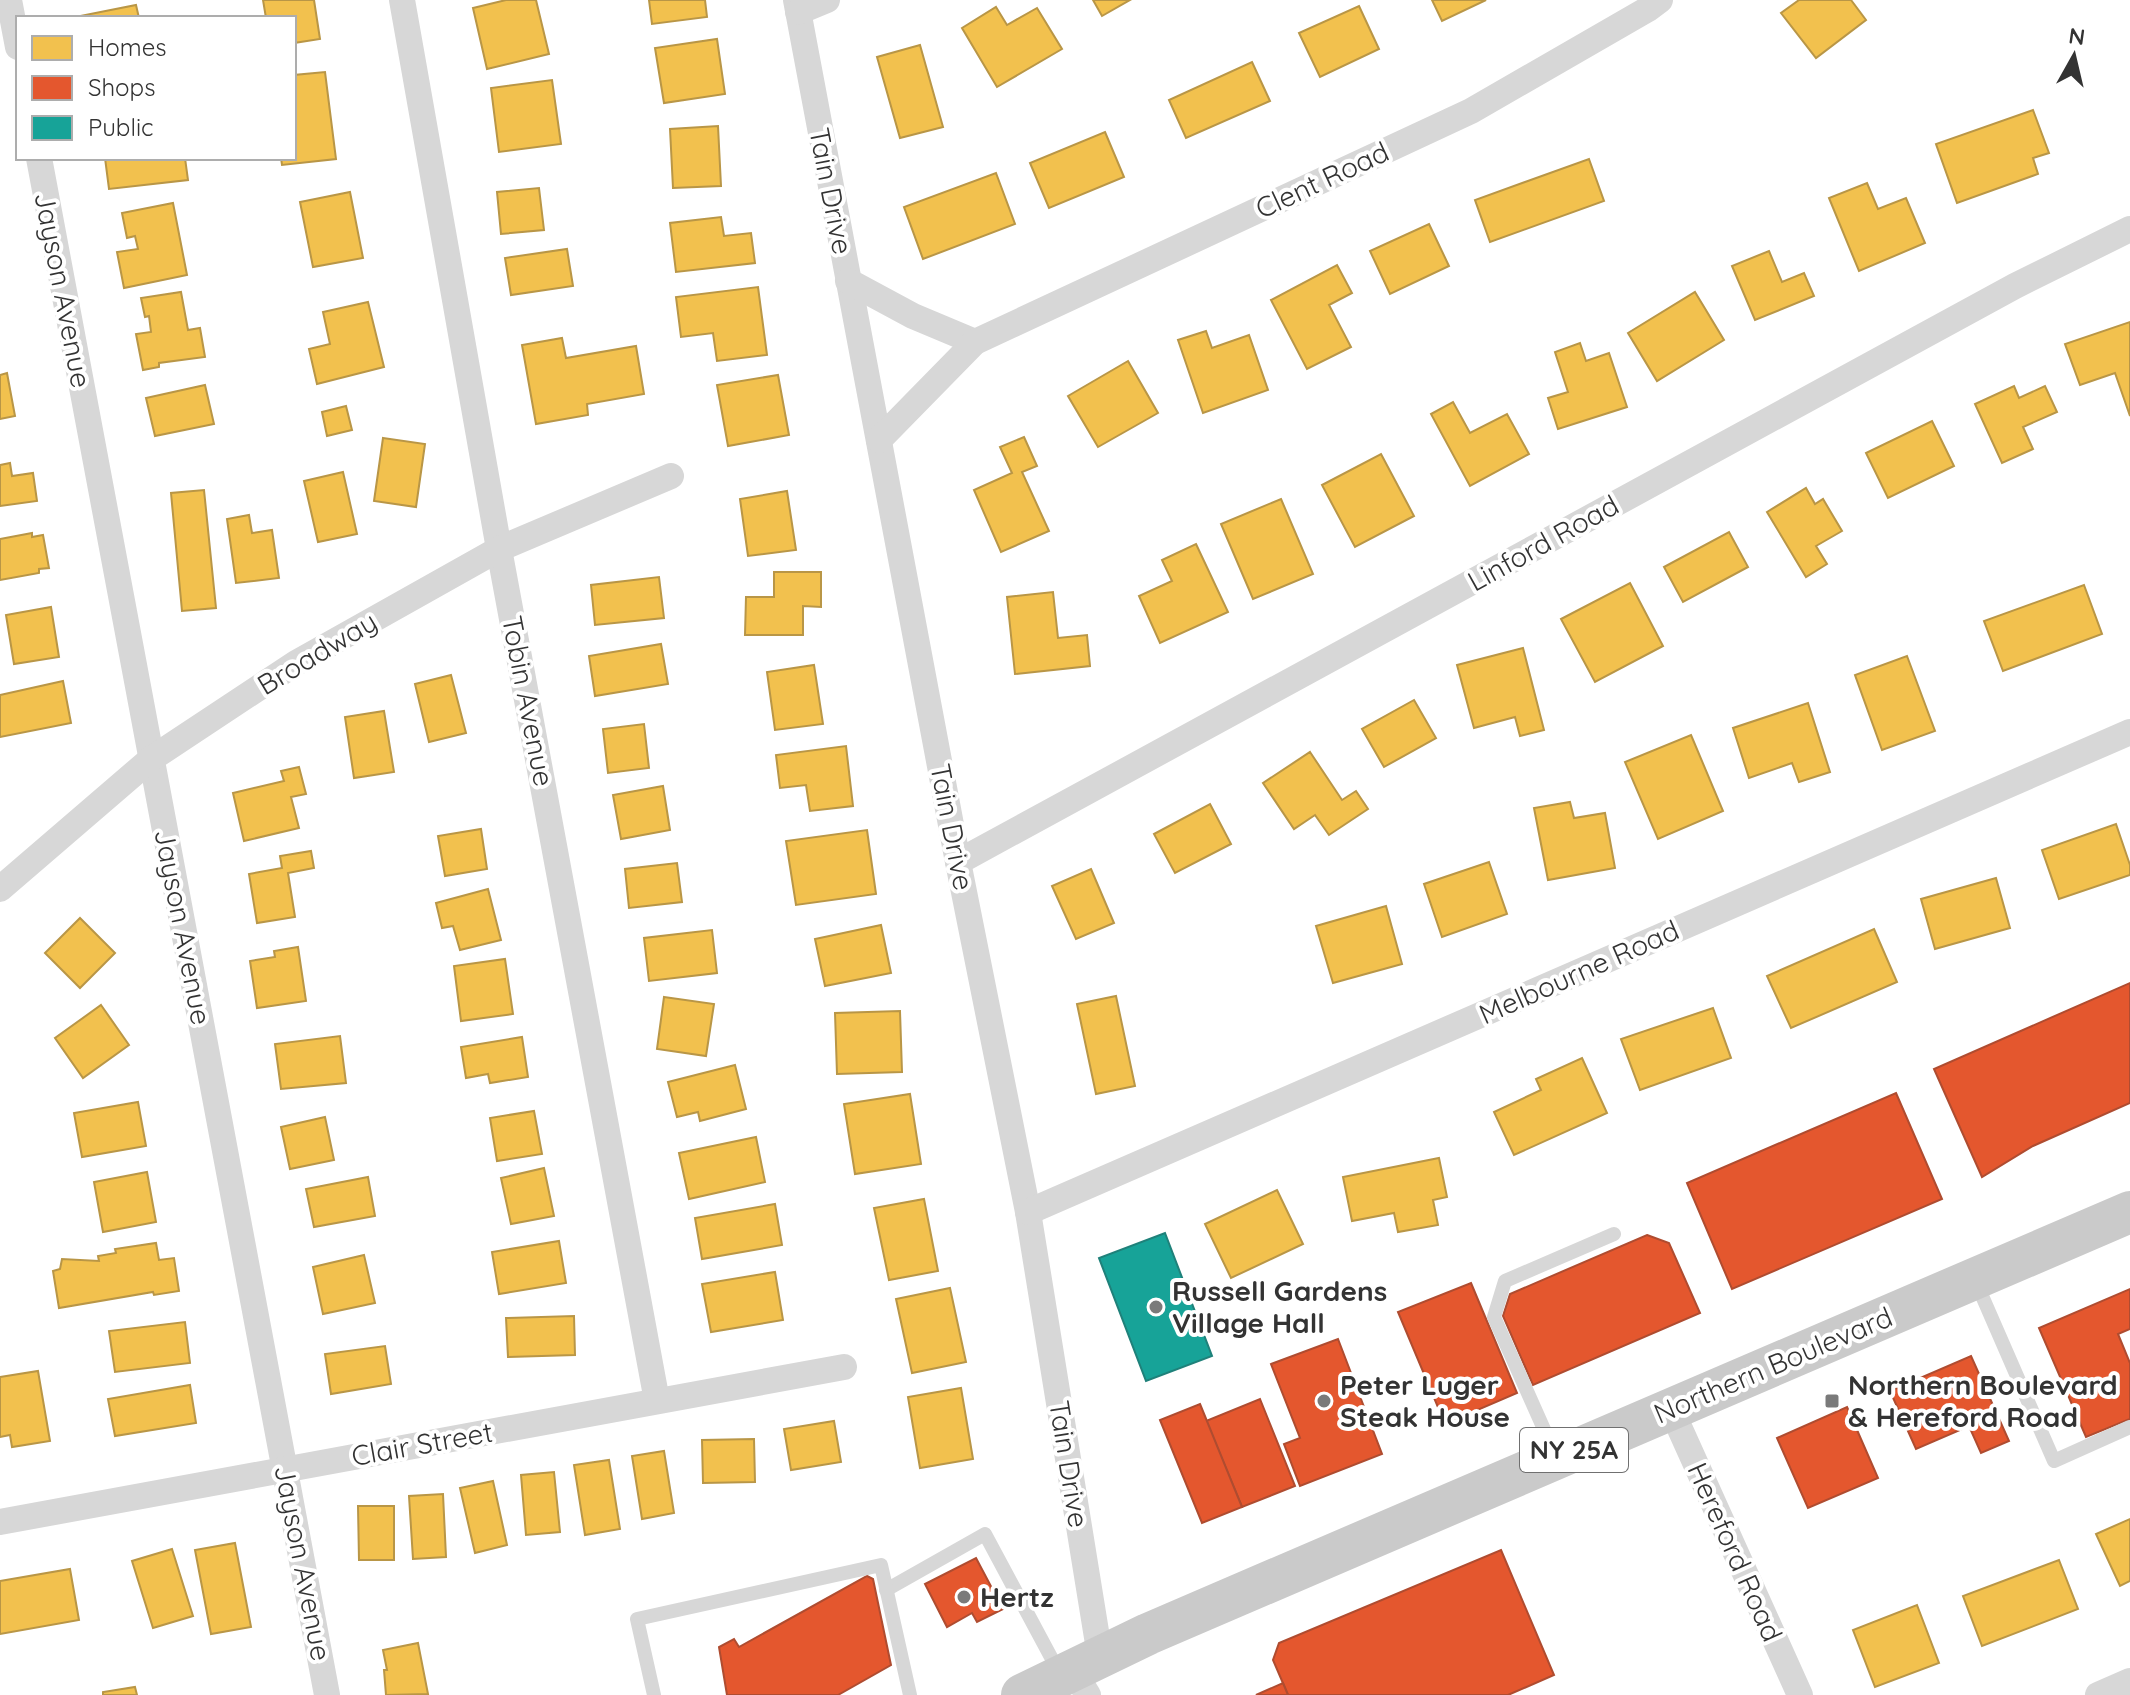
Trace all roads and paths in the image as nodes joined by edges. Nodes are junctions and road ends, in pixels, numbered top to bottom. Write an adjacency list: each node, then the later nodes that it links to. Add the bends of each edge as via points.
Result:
1 (9, 0): 6 (street)
2 (402, 0): 13 (street, Tobin Avenue)
3 (827, 0): 5 (street)
4 (1660, 0): 10 (street, Clent Road, via 1471,111)
5 (797, 6): 9 (street, Tain Drive)
6 (16, 37)
7 (39, 160): 15 (street, Jayson Avenue)
8 (2130, 229): 16 (street, Linford Road, via 2015,286)
9 (848, 281): 10 (street); 11 (street, Tain Drive)
10 (975, 342): 11 (street, Clent Road)
11 (879, 440): 16 (street, Tain Drive)
12 (671, 476): 13 (street, Broadway)
13 (499, 549): 15 (street, Broadway, via 296,663); 23 (street, Tobin Avenue)
14 (2130, 732): 18 (street, Melbourne Road)
15 (151, 759): 17 (street, Broadway); 27 (street, Jayson Avenue)
16 (958, 862): 18 (street, Tain Drive)
17 (0, 889)
18 (1028, 1212): 30 (street, Tain Drive)
19 (2129, 1216): 21 (main road, Northern Boulevard / NY 25A)
20 (1614, 1234): 26 (lane, via 1505,1281 1494,1317)
21 (1975, 1278): 24 (main road, Northern Boulevard / NY 25A); 25 (lane, via 2054,1461)
22 (844, 1367): 23 (street, Clair Street)
23 (657, 1401): 27 (street, Clair Street)
24 (1671, 1409): 26 (main road, Northern Boulevard / NY 25A); 36 (street, Hereford Road)
25 (2130, 1427)
26 (1557, 1458): 30 (main road, Northern Boulevard / NY 25A)
27 (285, 1470): 28 (street, Clair Street); 32 (street, Jayson Avenue)
28 (0, 1522)
29 (886, 1590): 30 (lane, via 985,1534); 33 (lane, via 881,1565 637,1619); 34 (lane)
30 (1080, 1674): 35 (main road, Northern Boulevard / NY 25A)
31 (2130, 1681): 37 (street)
32 (327, 1695)
33 (654, 1695)
34 (910, 1695)
35 (1022, 1695)
36 (1800, 1695)
37 (2098, 1695)

